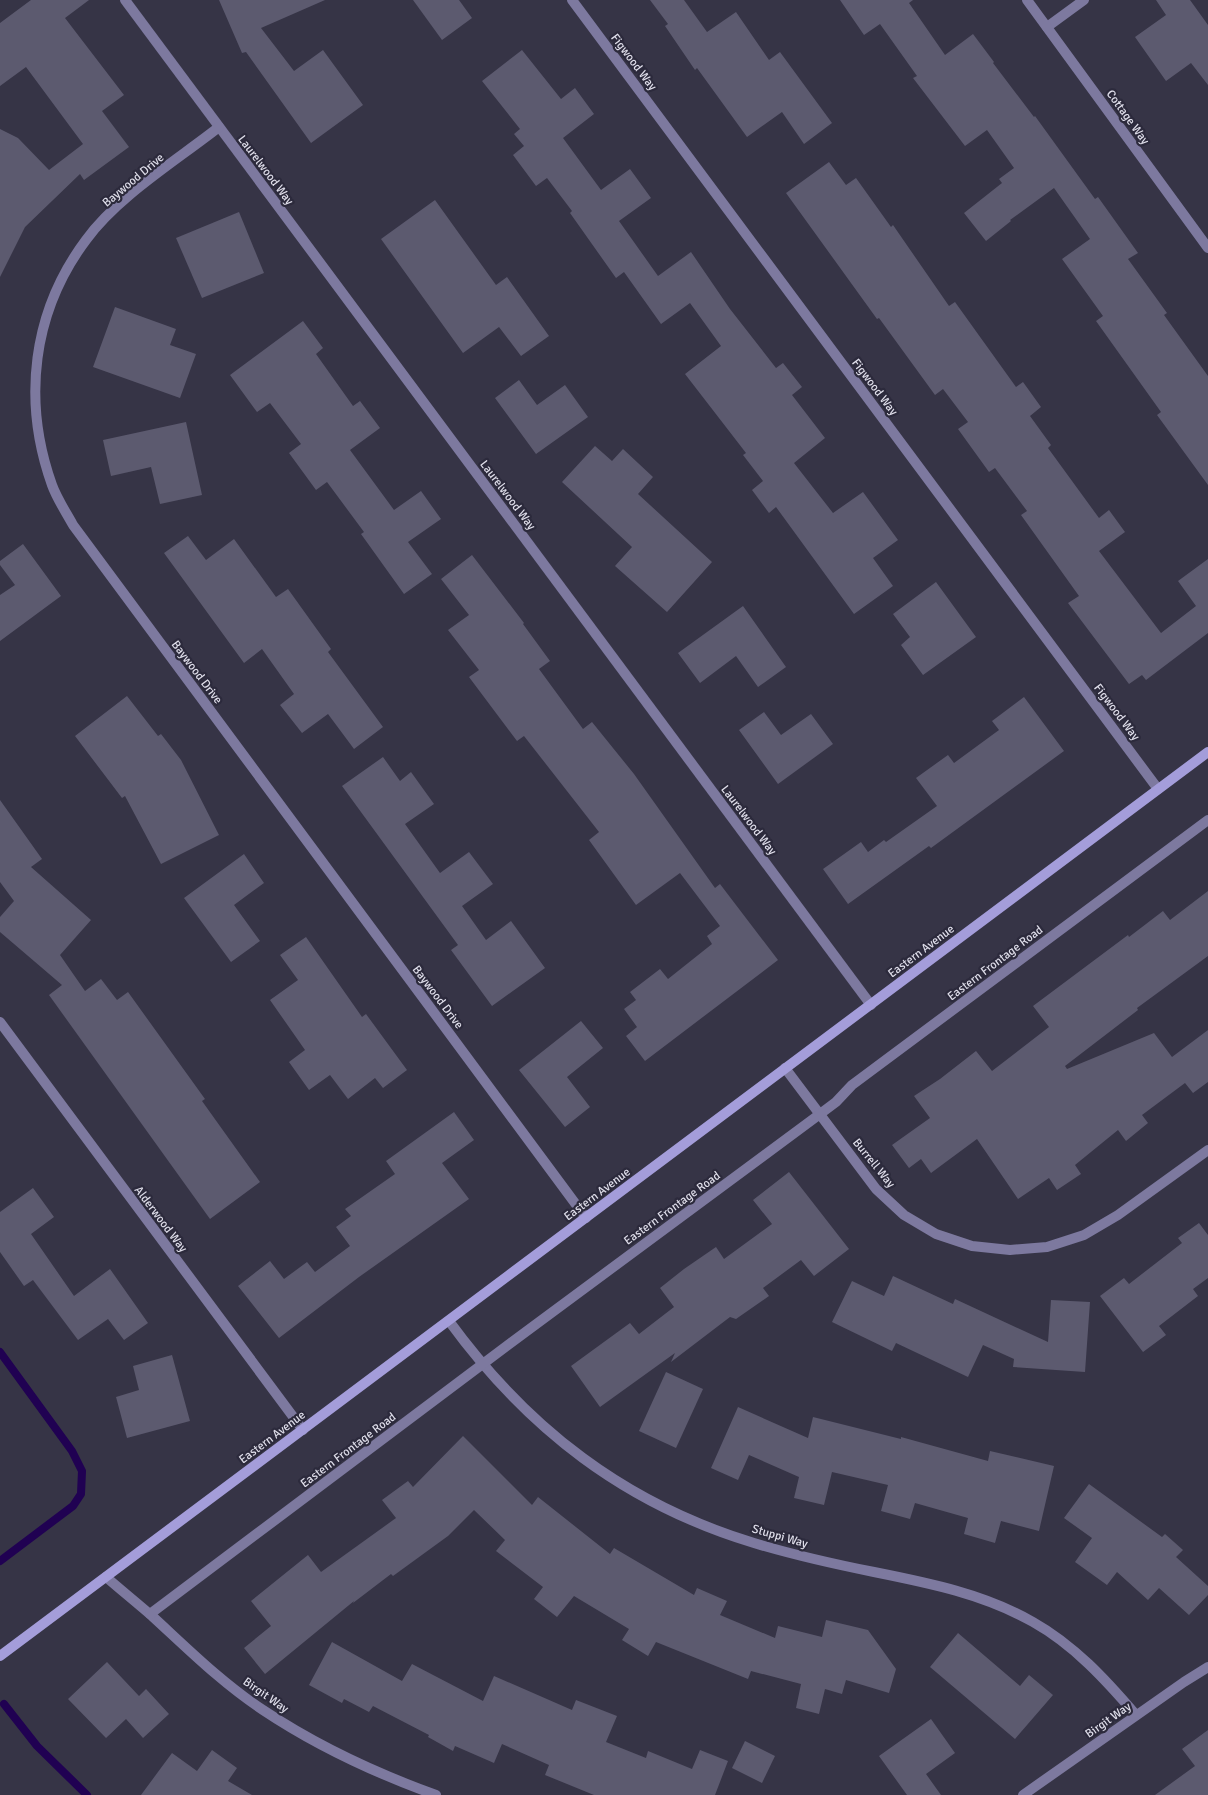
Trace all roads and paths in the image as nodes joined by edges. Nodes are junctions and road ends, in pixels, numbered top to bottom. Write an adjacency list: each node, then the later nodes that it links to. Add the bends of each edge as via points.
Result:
1 (125, 0): 6 (street, Laurelwood Way)
2 (572, 0): 9 (street, Figwood Way)
3 (1027, 0): 5 (street, Cottage Way)
4 (1084, 0): 5 (street)
5 (1047, 27): 7 (street, Cottage Way)
6 (219, 128): 11 (street, Laurelwood Way); 16 (street, Baywood Drive, via 117,207 86,239 63,275 46,316 36,358 34,402 40,445 52,486 73,525)
7 (1208, 248)
8 (1208, 752): 9 (main road, Eastern Avenue)
9 (1158, 789): 11 (main road, Eastern Avenue)
10 (1208, 820): 14 (street, Eastern Frontage Road, via 860,1080)
11 (871, 1004): 13 (main road, Eastern Avenue)
12 (0, 1022): 19 (street, Alderwood Way)
13 (785, 1068): 14 (street, Burrell Way); 16 (main road, Eastern Avenue)
14 (820, 1114): 15 (street, Burrell Way, via 876,1189 904,1214 936,1234 972,1246 1010,1250 1048,1246 1084,1235 1118,1215); 18 (street, Eastern Frontage Road)
15 (1208, 1150)
16 (586, 1218): 17 (main road, Eastern Avenue)
17 (448, 1320): 18 (street, Stuppi Way); 19 (main road, Eastern Avenue)
18 (484, 1365): 21 (street, Eastern Frontage Road); 24 (street, Stuppi Way, via 520,1406 564,1444 612,1478 662,1507 753,1543 825,1562 947,1587 992,1602 1033,1622 1090,1663)
19 (303, 1430): 20 (main road, Eastern Avenue)
20 (106, 1577): 21 (street, Birgit Way); 22 (main road, Eastern Avenue)
21 (150, 1614): 25 (street, Birgit Way, via 205,1665 262,1709 322,1746 387,1777)
22 (0, 1656)
23 (1208, 1667): 24 (street, Birgit Way)
24 (1136, 1715): 26 (street, Birgit Way)
25 (436, 1795)
26 (1023, 1795)

